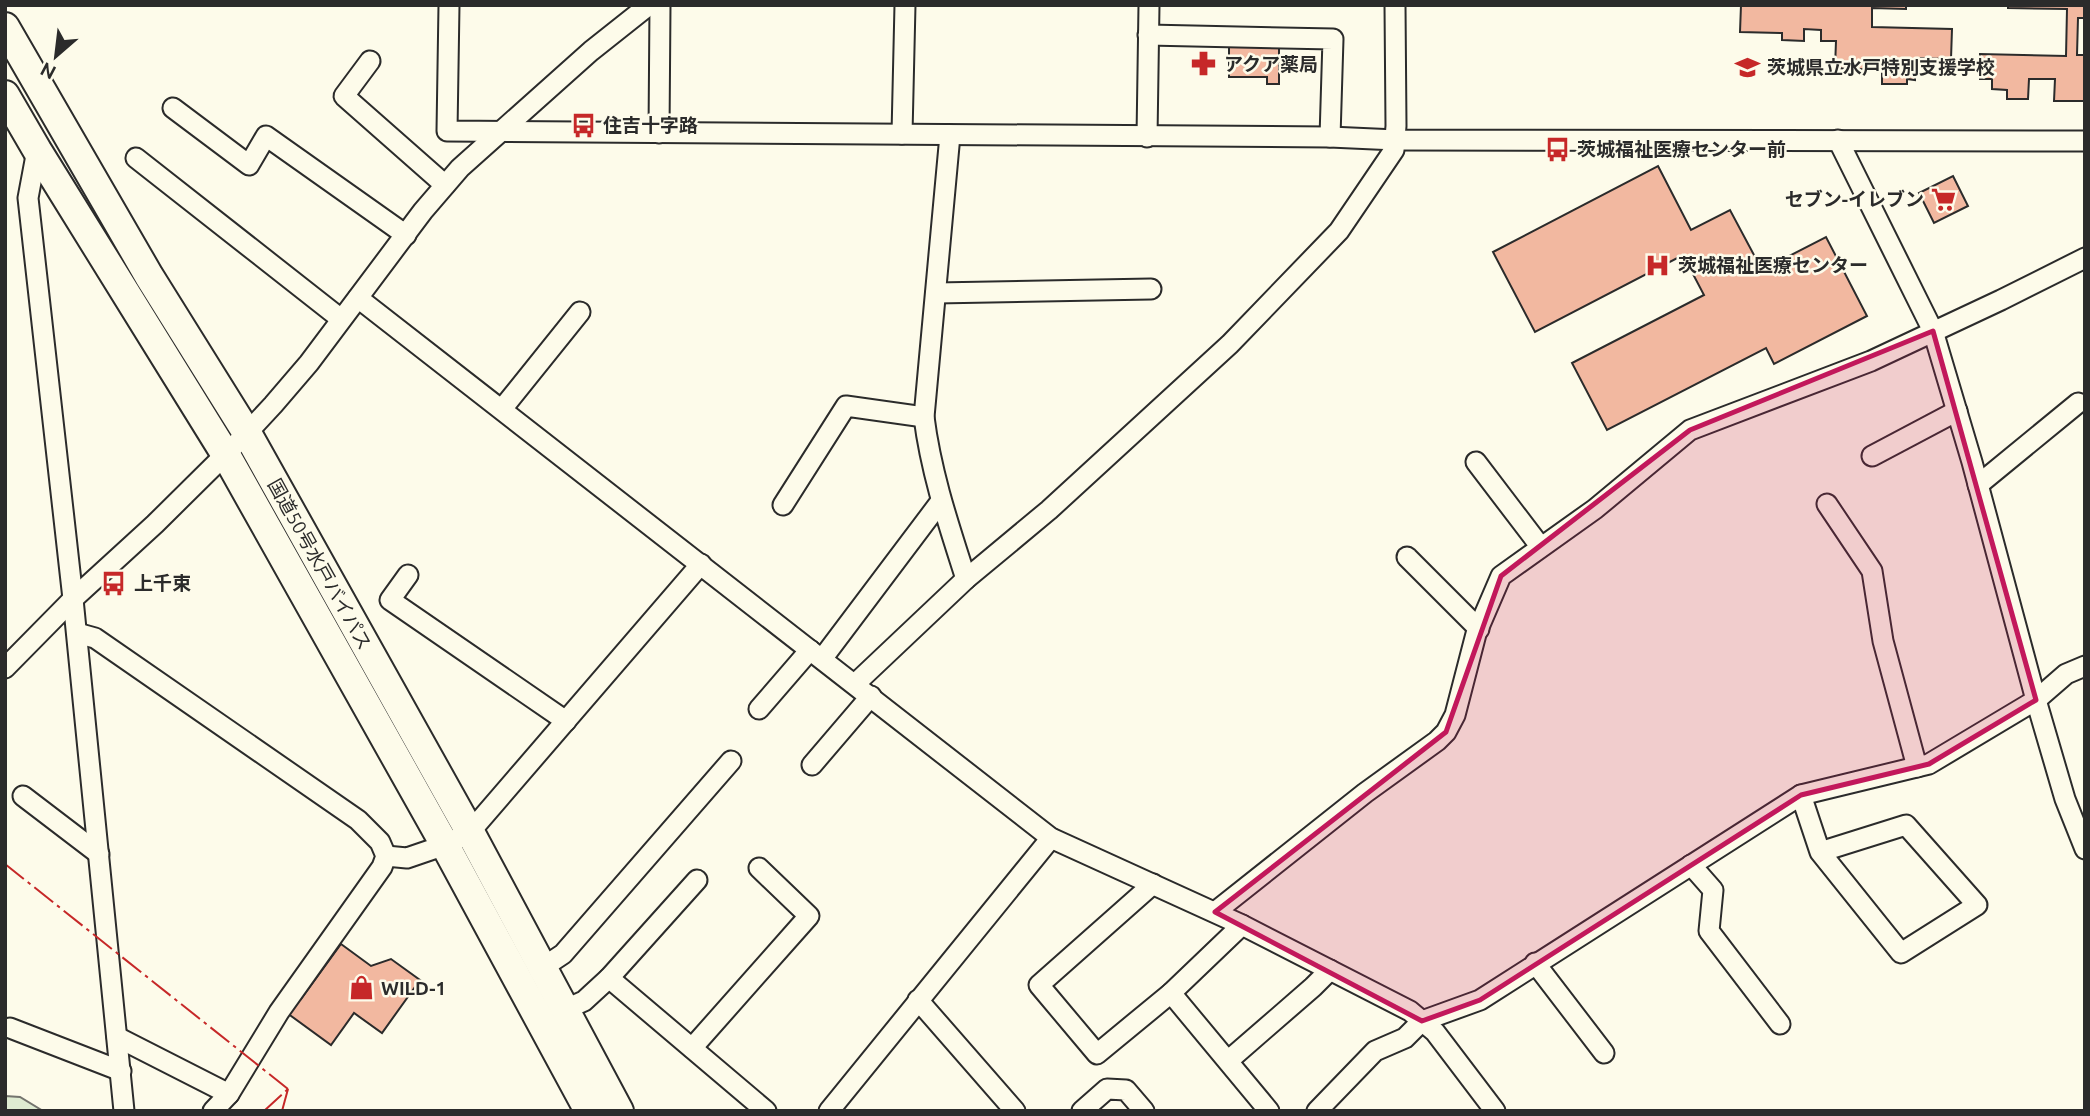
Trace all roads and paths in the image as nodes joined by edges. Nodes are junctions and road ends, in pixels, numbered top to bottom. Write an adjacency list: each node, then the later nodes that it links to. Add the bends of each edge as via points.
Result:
1 (449, 5): 12 (street, via 447,131)
2 (649, 5): 12 (street)
3 (660, 5): 13 (street)
4 (905, 5): 14 (street)
5 (1149, 5): 8 (street)
6 (1395, 5): 18 (street)
7 (5, 27): 36 (highway, 国道50号水戸バイパス, via 149,276)
8 (1148, 35): 16 (street); 17 (street, via 1333,39)
9 (370, 61): 23 (street, via 344,96)
10 (5, 95): 21 (highway, 国道50号水戸バイパス)
11 (173, 108): 24 (street, via 249,164 266,136)
12 (498, 132): 13 (street); 23 (street)
13 (659, 133): 14 (street)
14 (902, 134): 15 (street)
15 (950, 135): 16 (street); 27 (street)
16 (1147, 137): 17 (street)
17 (1330, 138): 18 (street)
18 (1396, 140): 19 (street); 48 (street, via 1394,150 1339,231 1308,265 1150,418)
19 (1838, 140): 20 (street); 31 (street)
20 (2085, 141)
21 (37, 150): 37 (highway, 国道50号水戸バイパス); 49 (street, via 28,198)
22 (136, 158): 30 (street)
23 (445, 185): 24 (street)
24 (406, 235): 28 (street)
25 (2083, 263): 31 (street)
26 (1151, 289): 27 (street)
27 (936, 293): 35 (street)
28 (358, 298): 30 (street); 33 (street)
29 (580, 312): 33 (street)
30 (341, 319): 36 (street)
31 (1933, 331): 34 (street); 44 (street, via 1871,361 1690,430 1595,509)
32 (2078, 403): 40 (street)
33 (502, 409): 46 (street)
34 (1957, 411): 38 (street); 40 (street)
35 (924, 417): 41 (street); 43 (street, via 846,406)
36 (247, 433): 37 (street); 65 (highway, 国道50号水戸バイパス)
37 (226, 454): 49 (street); 67 (highway, 国道50号水戸バイパス)
38 (1872, 456)
39 (1476, 462): 44 (street)
40 (1978, 485): 57 (street)
41 (941, 501): 48 (street); 52 (street)
42 (1827, 504): 62 (street, via 1872,571 1883,641)
43 (783, 505)
44 (1541, 546): 50 (street, via 1501,576)
45 (1407, 557): 50 (street)
46 (701, 564): 52 (street); 59 (street)
47 (408, 575): 59 (street, via 390,600)
48 (966, 579): 55 (street)
49 (73, 599): 51 (street); 54 (street)
50 (1479, 629): 76 (street, via 1446,732)
51 (77, 633): 70 (street); 71 (street, via 95,638 358,820 380,842)
52 (816, 655): 55 (street); 58 (street)
53 (2085, 666): 57 (street, via 2066,674)
54 (5, 668)
55 (855, 684): 56 (street)
56 (871, 696): 61 (street); 66 (street)
57 (2036, 700): 62 (street); 68 (street)
58 (759, 709)
59 (566, 721): 65 (street)
60 (731, 761): 79 (street, via 562,954)
61 (812, 765)
62 (1917, 767): 63 (street)
63 (1801, 795): 69 (street); 72 (street)
64 (23, 796): 70 (street)
65 (470, 832): 67 (street); 79 (highway, 国道50号水戸バイパス)
66 (1051, 838): 75 (street); 83 (street)
67 (445, 845): 71 (street, via 407,858); 96 (highway, 国道50号水戸バイパス)
68 (2085, 849)
69 (1820, 852): 69 (street, via 1901,953 1977,905 1906,825)
70 (99, 854): 88 (street)
71 (386, 856): 93 (street)
72 (1690, 865): 78 (street); 86 (street, via 1713,890 1709,931)
73 (759, 868): 89 (street, via 809,916)
74 (697, 880): 81 (street)
75 (1153, 884): 76 (street); 82 (street, via 1039,985 1097,1054)
76 (1215, 912): 77 (street)
77 (1242, 925): 80 (street); 82 (street)
78 (1535, 963): 85 (street, via 1480,1000); 90 (street)
79 (542, 968): 84 (highway, 国道50号水戸バイパス)
80 (1330, 970): 85 (street); 91 (street)
81 (609, 978): 84 (street, via 584,1001); 89 (street)
82 (1171, 993): 91 (street)
83 (918, 1000): 99 (street); 100 (street)
84 (564, 1010): 97 (highway, 国道50号水戸バイパス)
85 (1422, 1021): 104 (street, via 1405,1038 1375,1051); 105 (street)
86 (1780, 1024)
87 (10, 1028): 92 (street)
88 (117, 1037): 92 (street); 93 (street)
89 (692, 1048): 98 (street)
90 (1604, 1053)
91 (1228, 1060): 103 (street)
92 (121, 1071): 94 (street)
93 (229, 1094): 95 (street)
94 (124, 1111)
95 (213, 1111)
96 (589, 1111)
97 (619, 1111)
98 (766, 1111)
99 (829, 1111)
100 (1015, 1111)
101 (1082, 1111): 102 (street, via 1107,1089 1126,1090)
102 (1144, 1111)
103 (1269, 1111)
104 (1317, 1111)
105 (1495, 1111)

